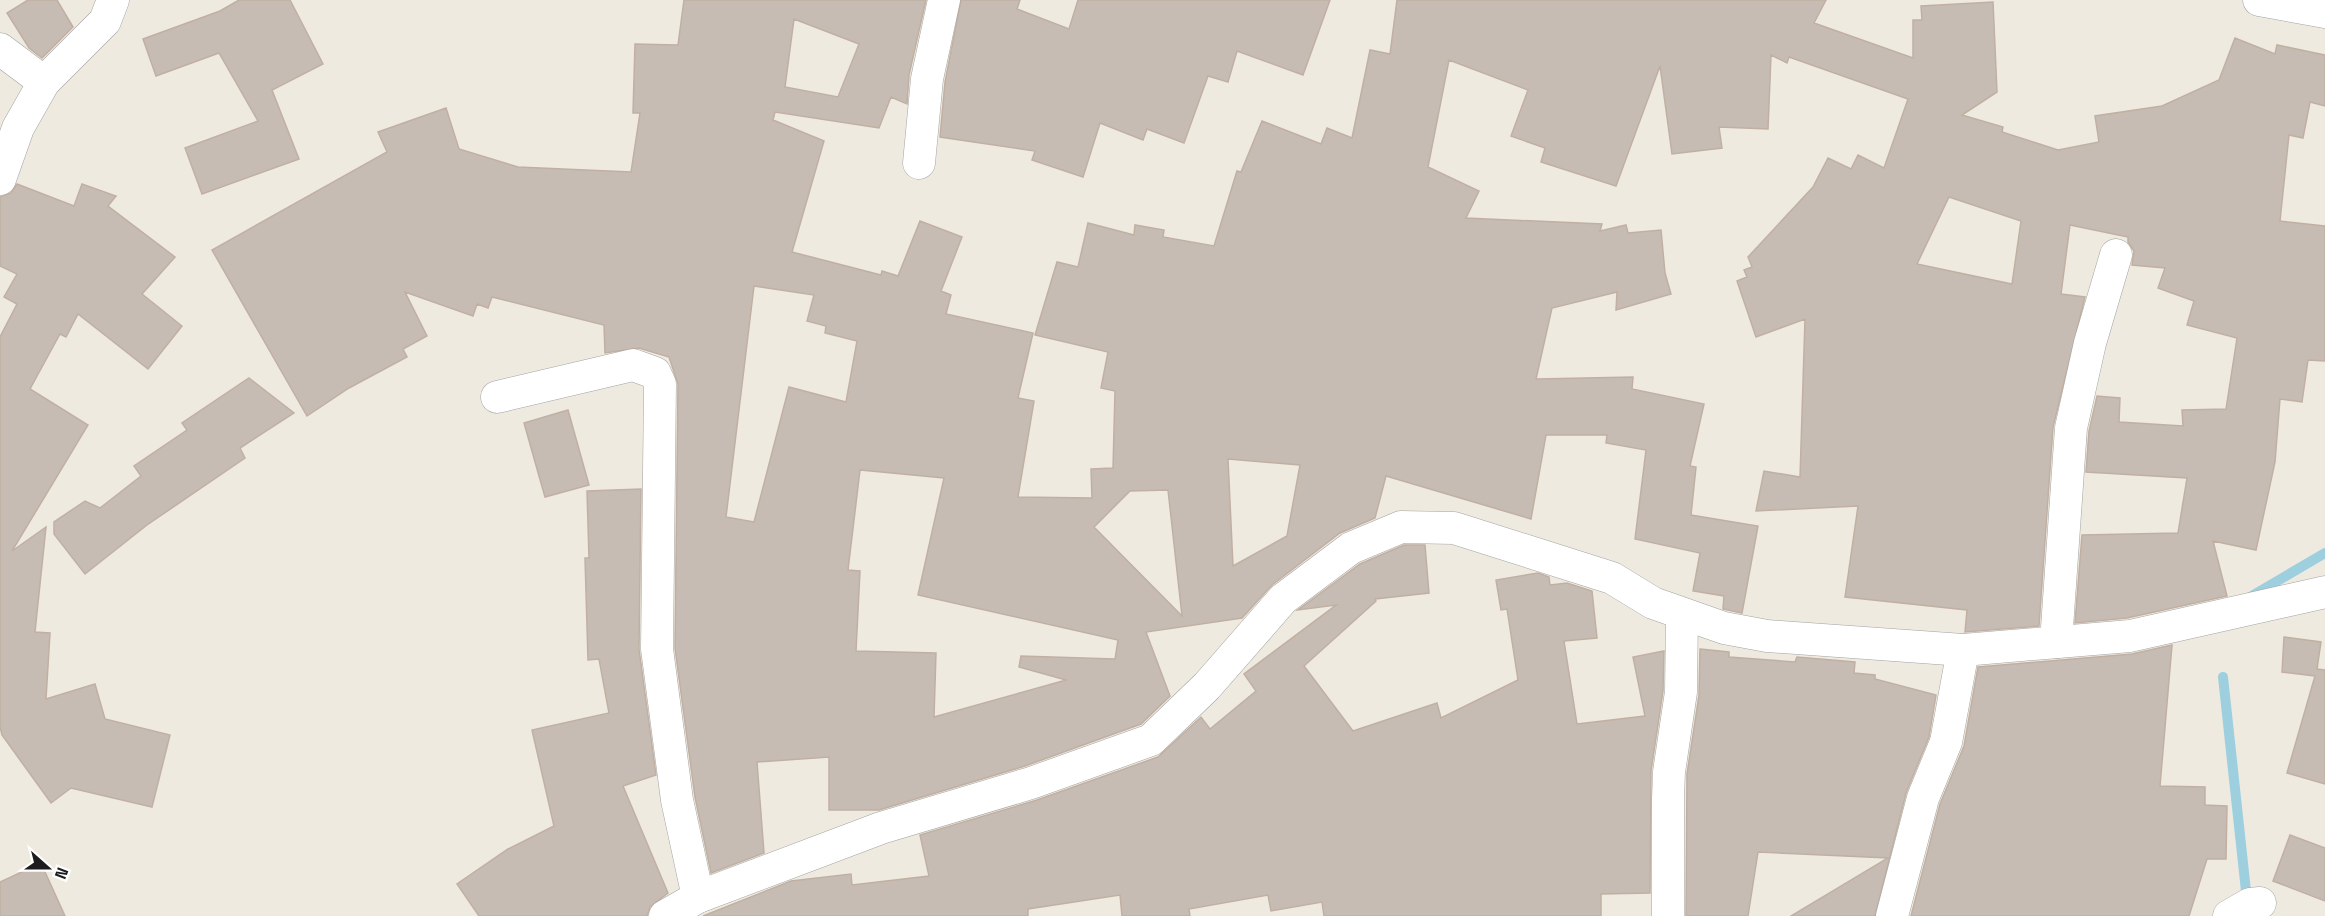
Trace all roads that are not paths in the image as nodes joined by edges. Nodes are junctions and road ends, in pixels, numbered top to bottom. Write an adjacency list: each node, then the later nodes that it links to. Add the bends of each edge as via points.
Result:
1 (113, 0): 6 (street, via 105,21)
2 (944, 0): 7 (street, via 927,79)
3 (2259, 0): 4 (street)
4 (2325, 12)
5 (0, 49): 6 (street)
6 (44, 81): 8 (street, via 18,128)
7 (919, 163)
8 (0, 179)
9 (2116, 255): 13 (street, via 2090,343 2071,428)
10 (497, 397): 15 (street, via 633,365 655,373 660,384 657,649 677,800)
11 (2325, 592): 13 (street, via 2130,636)
12 (1682, 615): 14 (street, via 1767,636); 15 (street, via 1612,578 1454,528 1401,527 1351,548 1283,599 1207,686 1152,740 1031,783 881,828); 18 (street, via 1681,692 1668,799)
13 (2056, 642): 14 (street)
14 (1963, 650): 19 (street, via 1946,742 1923,798)
15 (698, 897): 17 (street)
16 (2260, 903): 20 (street)
17 (664, 916)
18 (1668, 916)
19 (1892, 916)
20 (2229, 916)

